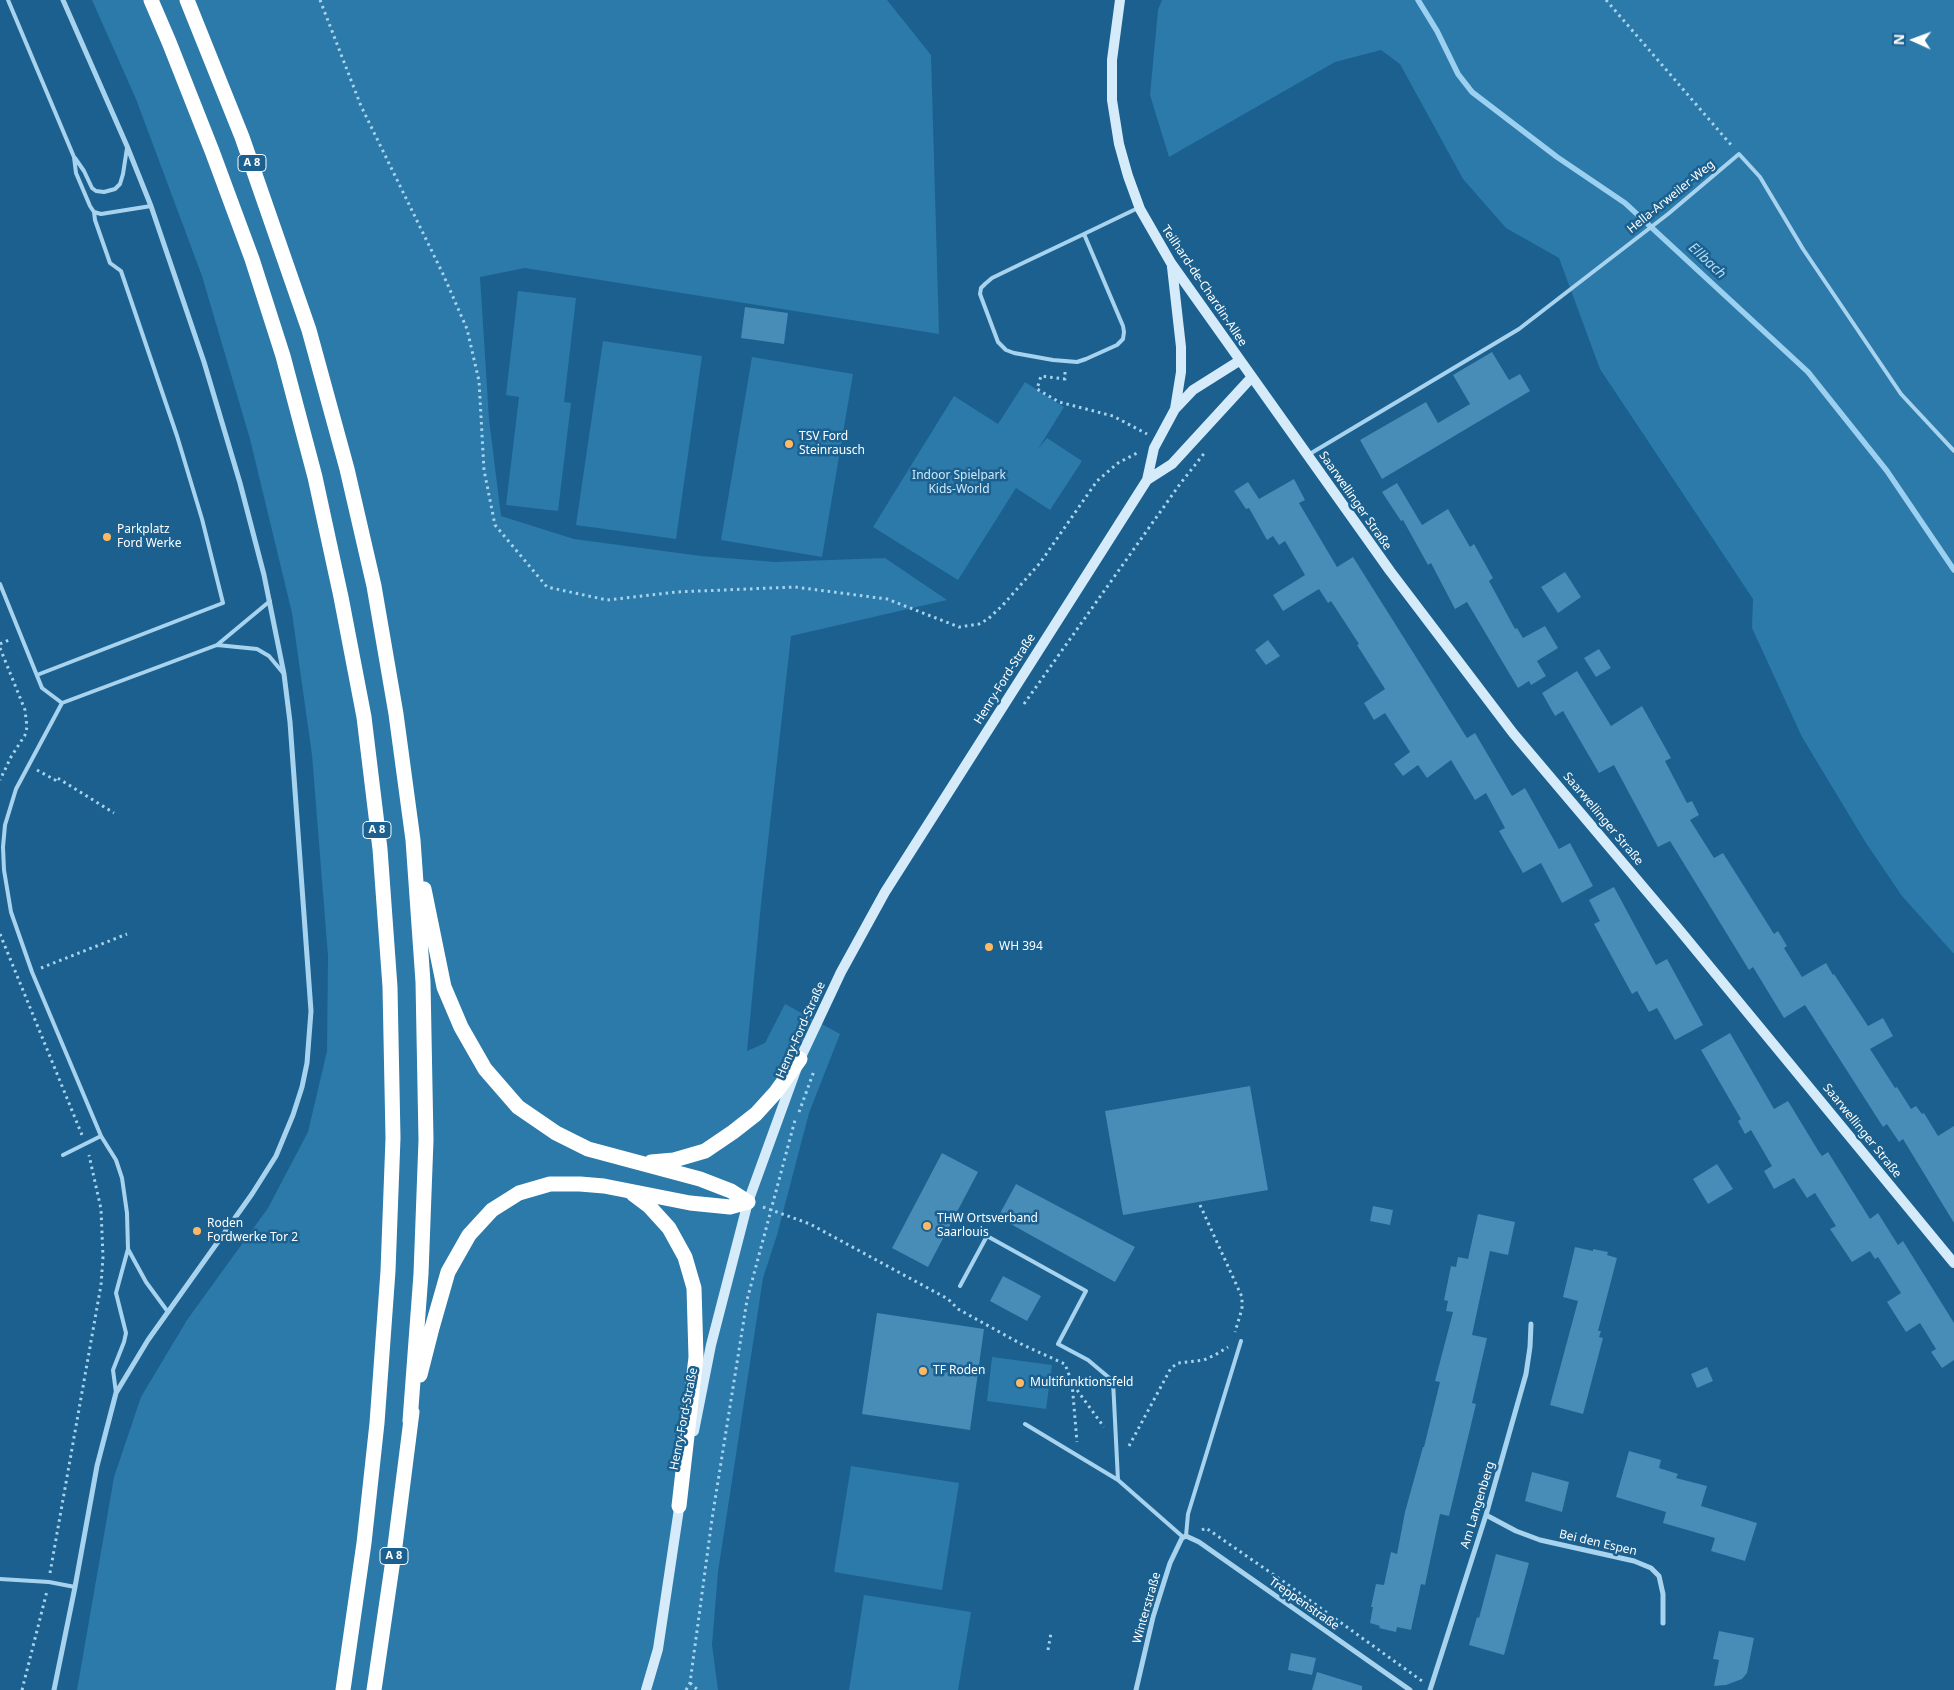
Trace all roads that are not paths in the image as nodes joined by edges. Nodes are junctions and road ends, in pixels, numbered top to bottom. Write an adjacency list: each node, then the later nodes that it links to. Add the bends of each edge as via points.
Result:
1 (8, 0): 7 (lane)
2 (63, 0): 6 (street)
3 (151, 0): 50 (highway, A 8 / A 8, via 252,259 283,356 315,477 341,597 364,717 380,848 390,987 393,1138 388,1271 376,1432)
4 (187, 0): 25 (highway, A 8, via 242,136 309,330 347,469 374,586)
5 (1120, 0): 9 (street, Teilhard-de-Chardin-Allee, via 1112,60 1112,100 1119,144)
6 (127, 146): 7 (lane, via 120,184 104,192 92,188); 8 (street)
7 (74, 157): 10 (lane, via 76,173)
8 (151, 206): 10 (lane, via 112,214); 20 (street, via 212,390)
9 (1140, 208): 11 (lane); 12 (street, Teilhard-de-Chardin-Allee)
10 (94, 212): 23 (lane, via 110,263 121,271 180,444 223,603)
11 (1084, 234): 11 (lane, via 1123,326 1123,339 1117,345 1077,362 1006,350 995,335 980,294 981,288 992,278)
12 (1171, 263): 13 (street, Teilhard-de-Chardin-Allee); 15 (street, via 1181,347)
13 (1239, 361): 14 (street, Teilhard-de-Chardin-Allee); 15 (street, Henry-Ford-Straße, via 1193,390)
14 (1251, 378): 17 (street, Saarwellinger Straße); 18 (street, Henry-Ford-Straße, via 1172,464)
15 (1175, 409): 18 (street, Henry-Ford-Straße, via 1156,444)
16 (1954, 451): 17 (lane, Hella-Arweiler-Weg, via 1901,394 1803,249 1760,177 1740,154 1519,329)
17 (1308, 454): 33 (street, Saarwellinger Straße, via 1390,571 1513,733 1678,927)
18 (1147, 480): 26 (street, Henry-Ford-Straße, via 885,892 841,972)
19 (0, 584): 23 (lane)
20 (270, 601): 21 (lane); 22 (street)
21 (217, 645): 22 (lane, via 257,649 269,656); 24 (lane)
22 (284, 674): 35 (street, via 309,969 311,1011 307,1063 293,1115 266,1173)
23 (37, 675): 24 (lane, via 42,688)
24 (62, 704): 27 (lane, via 11,802 5,825 4,870 8,901 32,972)
25 (413, 840): 29 (highway, via 444,987 461,1027 485,1069 518,1107 556,1133 588,1149); 39 (highway, A 8, via 423,982 426,1140 421,1274)
26 (800, 1059): 29 (highway, via 756,1114 705,1151 674,1160); 31 (street, Henry-Ford-Straße)
27 (101, 1136): 28 (lane); 32 (lane, via 116,1160 122,1178)
28 (63, 1155)
29 (640, 1163): 31 (highway, via 700,1179 732,1191)
30 (630, 1192): 31 (highway, via 730,1207); 39 (highway, via 604,1186 550,1184 519,1193 492,1210 469,1235 448,1272); 42 (highway, via 649,1206 669,1228 685,1257 694,1288 696,1357)
31 (748, 1202): 42 (street, Henry-Ford-Straße, via 711,1345)
32 (128, 1249): 35 (lane); 38 (lane, via 116,1293 126,1333 113,1370)
33 (1954, 1262)
34 (960, 1286): 41 (lane, via 987,1236 1086,1291 1058,1344 1088,1360 1113,1381)
35 (168, 1312): 38 (street)
36 (1530, 1324): 43 (street, Am Langenberg, via 1526,1374)
37 (1241, 1341): 44 (lane, via 1188,1514)
38 (116, 1393): 46 (street, via 96,1466)
39 (410, 1421): 51 (highway, A 8)
40 (1025, 1424): 41 (lane)
41 (1118, 1480): 44 (lane)
42 (679, 1506): 52 (street, Henry-Ford-Straße, via 658,1649)
43 (1486, 1515): 47 (street, Bei den Espen, via 1540,1540 1634,1561 1651,1568 1659,1576 1663,1594); 48 (street, Am Langenberg)
44 (1186, 1536): 53 (street, Winterstraße, via 1170,1563); 54 (street, Treppenstraße)
45 (0, 1579): 46 (lane)
46 (75, 1587): 49 (street)
47 (1662, 1623)
48 (1431, 1689)
49 (54, 1690)
50 (343, 1690)
51 (374, 1690)
52 (646, 1690)
53 (1136, 1690)
54 (1410, 1690)

